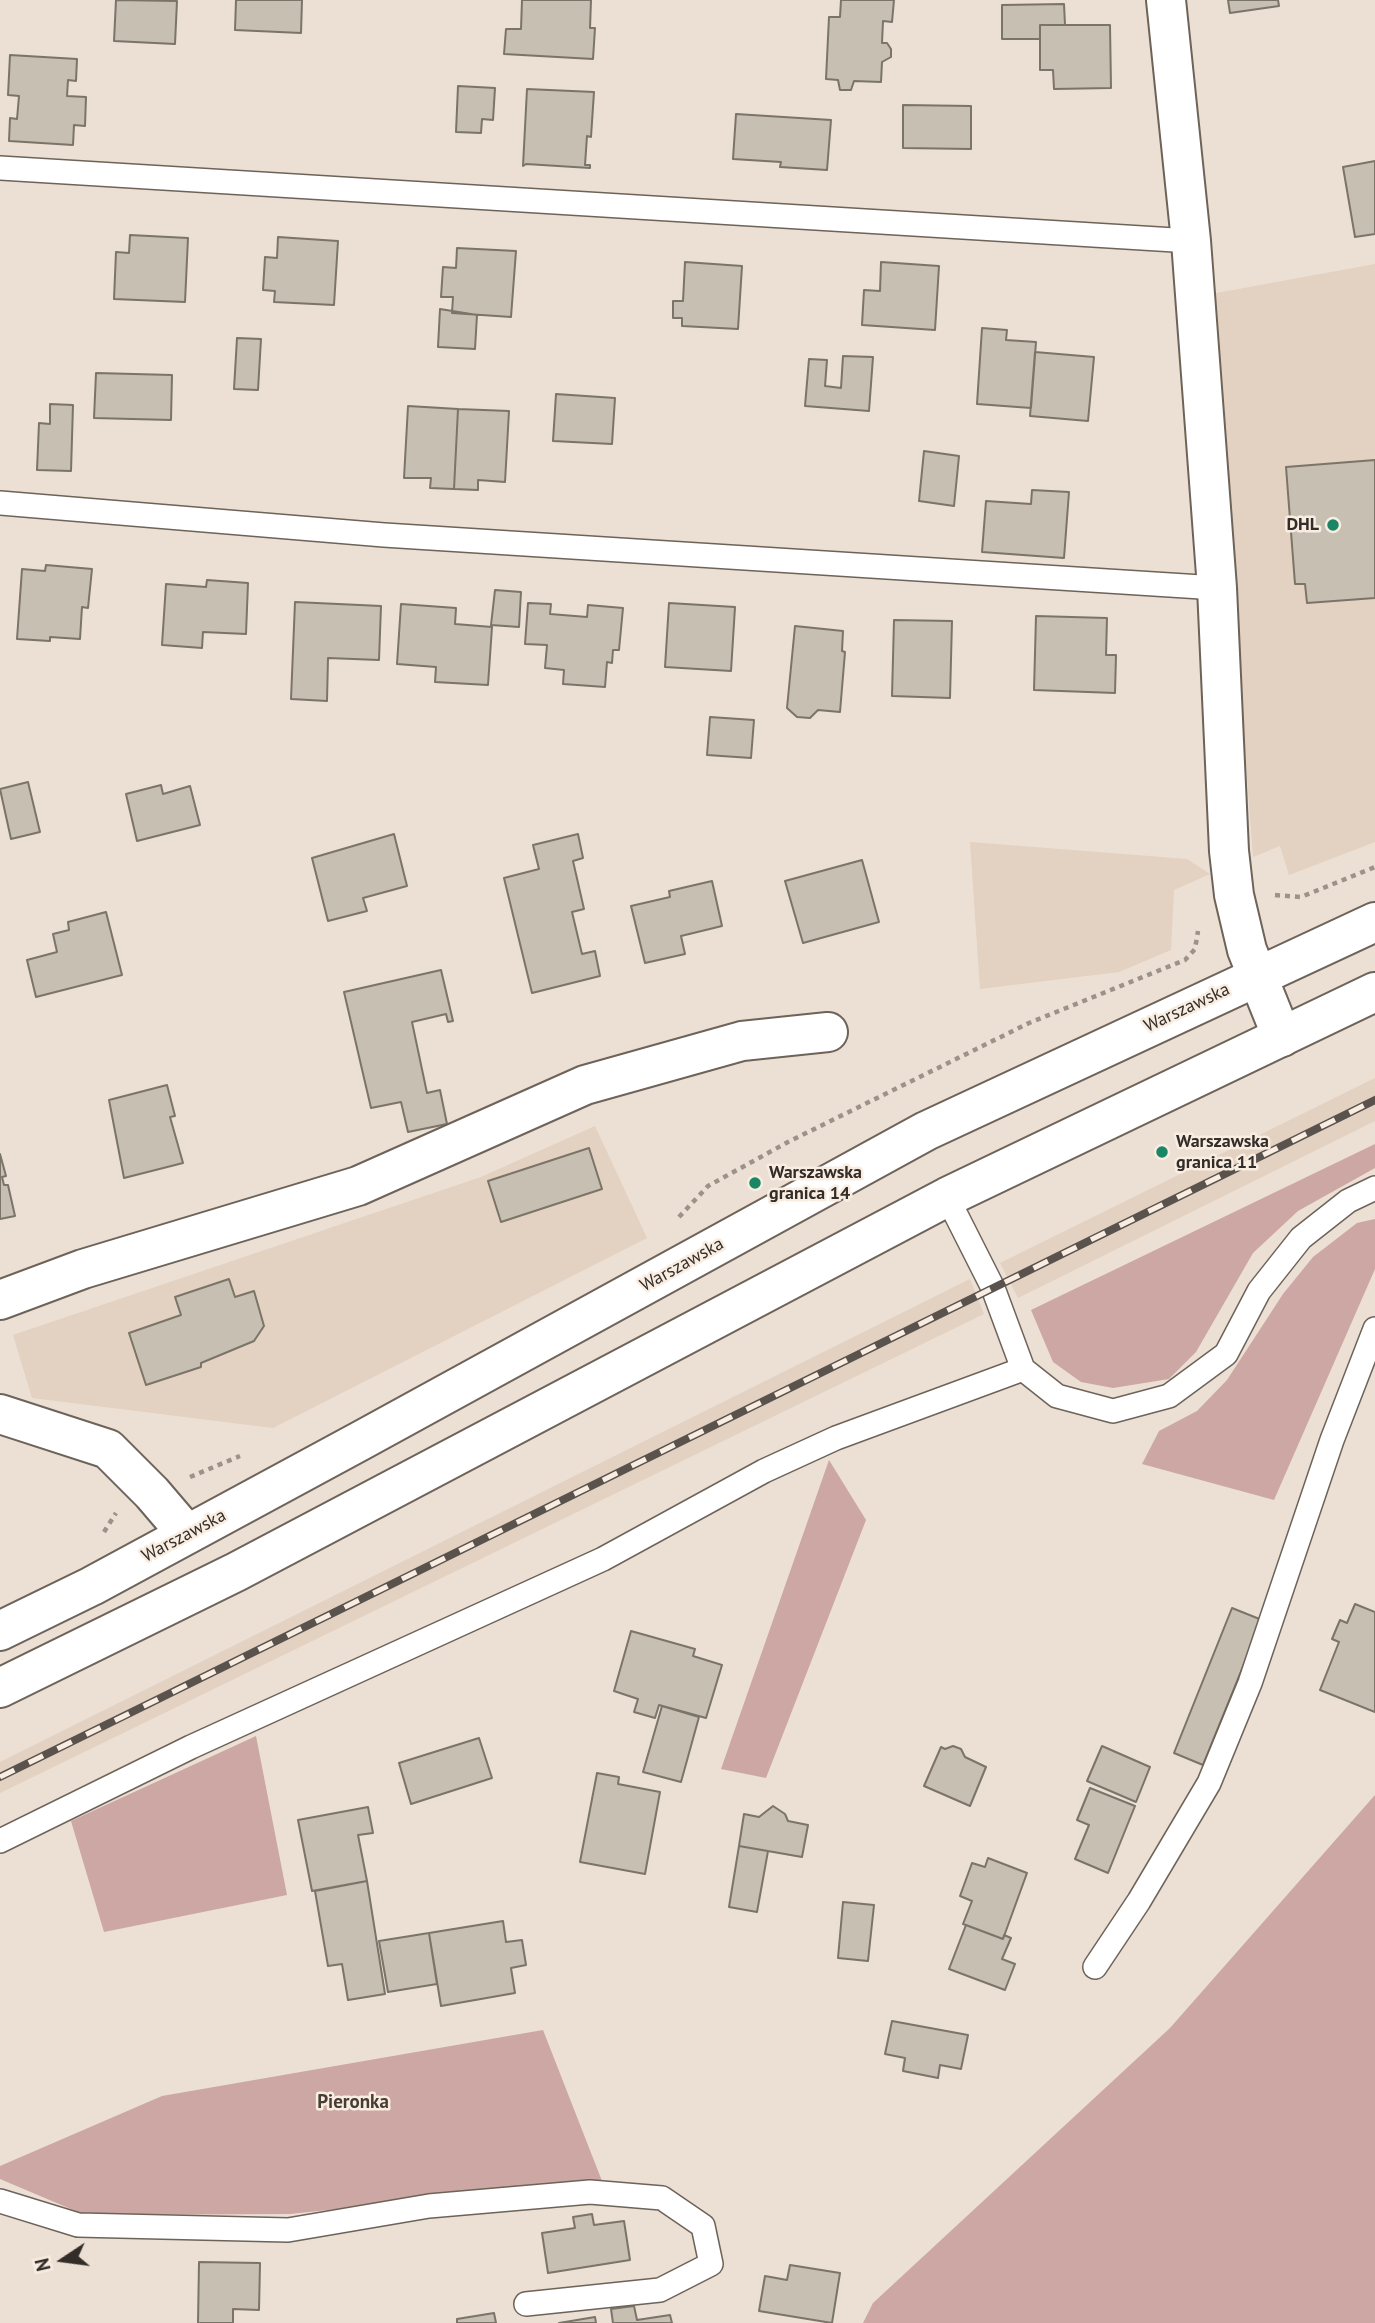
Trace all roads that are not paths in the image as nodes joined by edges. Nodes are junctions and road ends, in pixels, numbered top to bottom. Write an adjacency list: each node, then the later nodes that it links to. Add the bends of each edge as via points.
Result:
1 (1160, 0): 3 (main road)
2 (0, 168): 3 (lane)
3 (1191, 240): 5 (main road)
4 (0, 503): 5 (lane, via 384,535)
5 (1217, 588): 7 (main road, via 1229,851 1234,895)
6 (1375, 922): 7 (main road, Warszawska)
7 (1257, 975): 10 (main road); 17 (main road, Warszawska, via 926,1131)
8 (1375, 992): 10 (main road)
9 (828, 1032): 13 (main road, via 741,1041 584,1085 358,1186 83,1269)
10 (1282, 1037): 12 (main road)
11 (1375, 1188): 15 (lane, via 1348,1201 1301,1238 1259,1291 1226,1354 1169,1396 1113,1410 1057,1396)
12 (947, 1197): 15 (lane, via 993,1289); 19 (main road, via 236,1572)
13 (0, 1300)
14 (1375, 1329): 21 (lane, via 1332,1440 1250,1683 1209,1783)
15 (1023, 1369): 20 (lane, via 836,1438 764,1471 603,1559 191,1747)
16 (0, 1414): 17 (main road, via 108,1449)
17 (187, 1534): 18 (main road, Warszawska)
18 (0, 1631)
19 (0, 1688)
20 (0, 1841)
21 (1095, 1967)
22 (0, 2201): 23 (lane, via 78,2225 288,2230 429,2206 590,2192 662,2198 703,2226 711,2264 660,2290)
23 (526, 2304)

